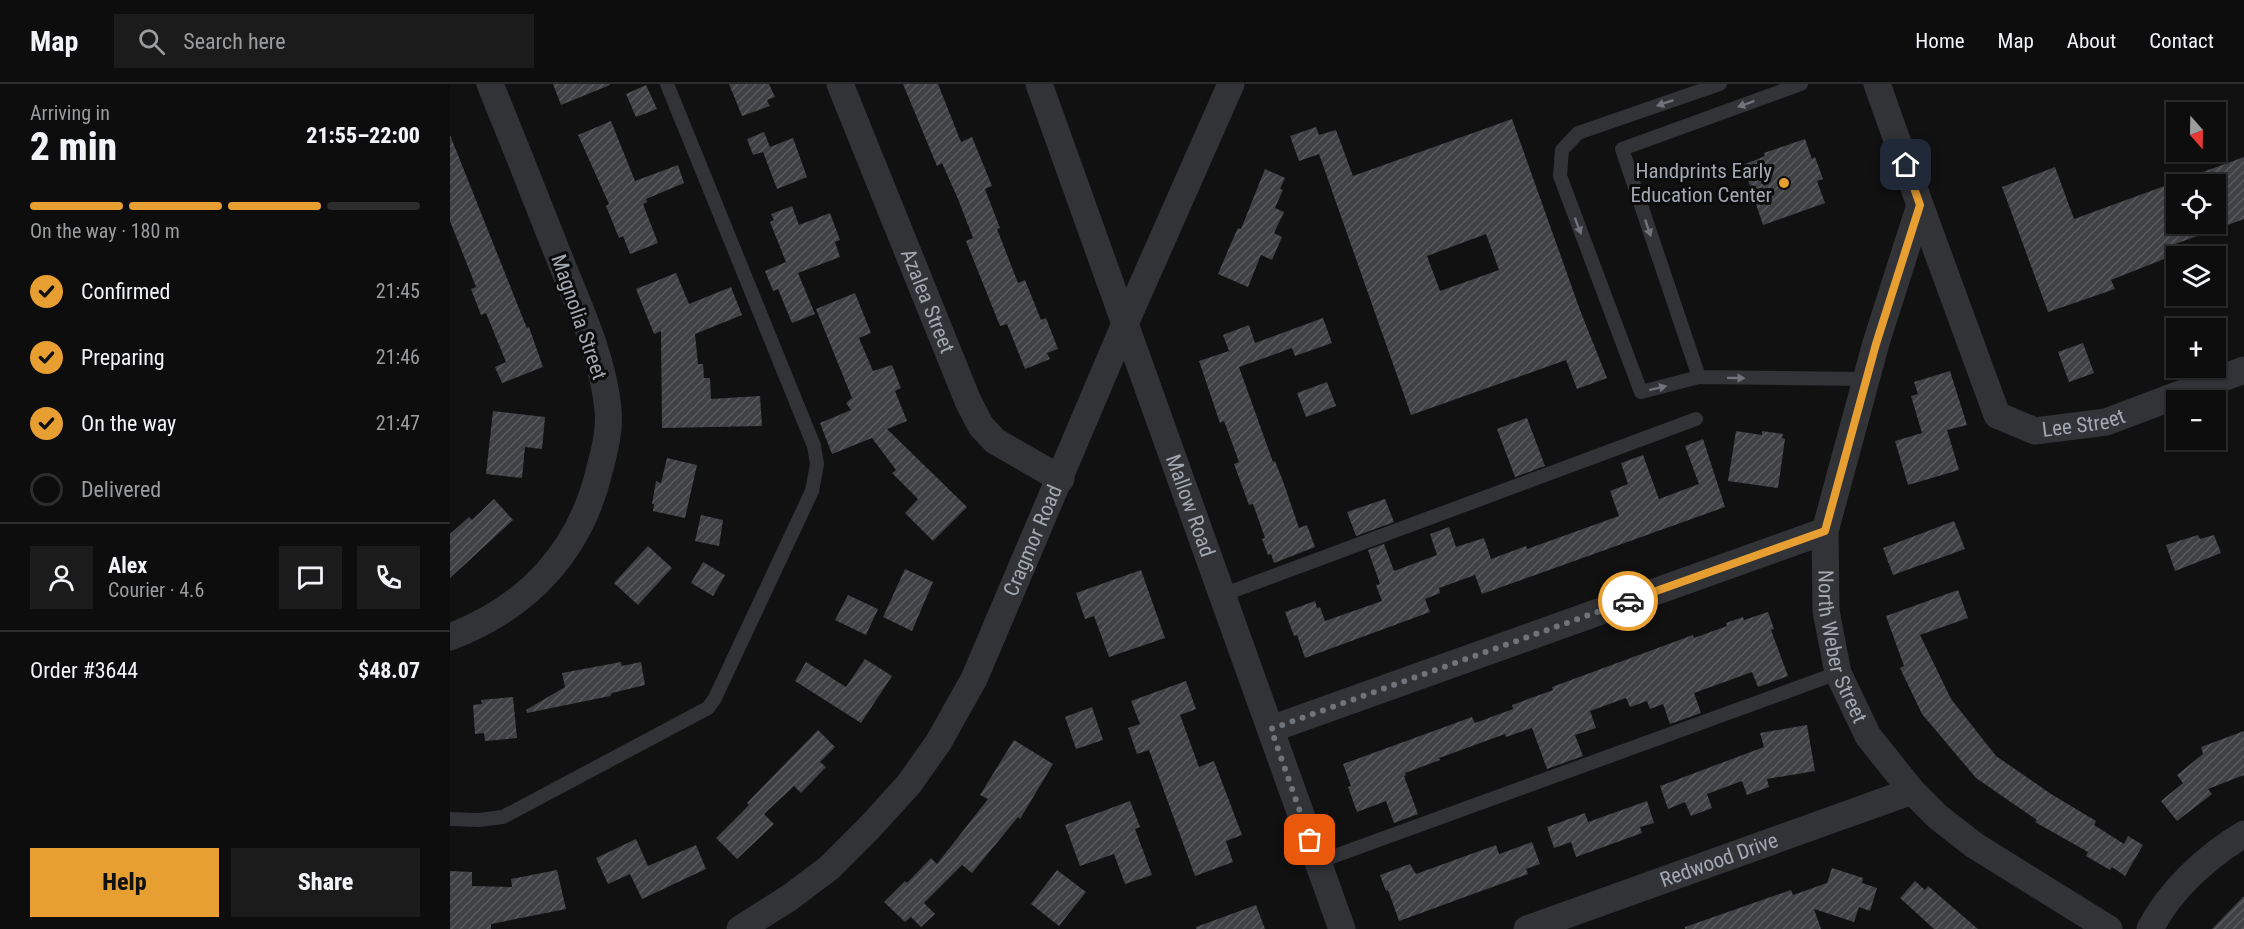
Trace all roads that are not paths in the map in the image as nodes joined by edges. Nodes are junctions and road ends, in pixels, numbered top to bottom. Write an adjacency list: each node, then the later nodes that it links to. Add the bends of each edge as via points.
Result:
1 (490, 84): 18 (street, Magnolia Street, via 589,333 608,410 607,439 585,516 555,566 497,614)
2 (667, 84): 22 (lane, via 814,446 817,464 812,491 708,708 503,817)
3 (840, 84): 15 (street, Azalea Street, via 981,426 995,441)
4 (1039, 84): 10 (street, Mallow Road)
5 (1231, 84): 10 (street, Cragmor Road)
6 (1720, 84): 12 (lane, one-way to 12, via 1578,133 1562,150 1560,176 1641,392)
7 (1801, 84): 12 (lane, one-way to 12, via 1622,149)
8 (1877, 84): 9 (street)
9 (1920, 205): 11 (street, Lee Street, via 1997,415 2035,431 2106,422); 13 (street, North Weber Street)
10 (1124, 326): 15 (street, Cragmor Road); 17 (street, Mallow Road)
11 (2244, 370)
12 (1699, 377): 13 (lane, one-way to 13)
13 (1866, 379): 16 (street, North Weber Street)
14 (1696, 419): 17 (lane)
15 (1061, 478): 25 (street, Cragmor Road, via 974,679 938,743 909,784 829,868)
16 (1825, 531): 19 (street, North Weber Street, via 1826,611); 20 (street)
17 (1222, 595): 20 (street, Mallow Road)
18 (450, 637)
19 (1838, 673): 21 (street, North Weber Street, via 1868,736); 24 (lane)
20 (1271, 729): 24 (street, Mallow Road)
21 (1912, 791): 27 (street, Redwood Drive); 28 (street, North Weber Street, via 1974,845)
22 (450, 819)
23 (2244, 834): 29 (street, via 2193,872)
24 (1318, 862): 26 (street, Mallow Road)
25 (740, 929)
26 (1342, 929)
27 (1527, 929)
28 (2109, 929)
29 (2150, 929)

